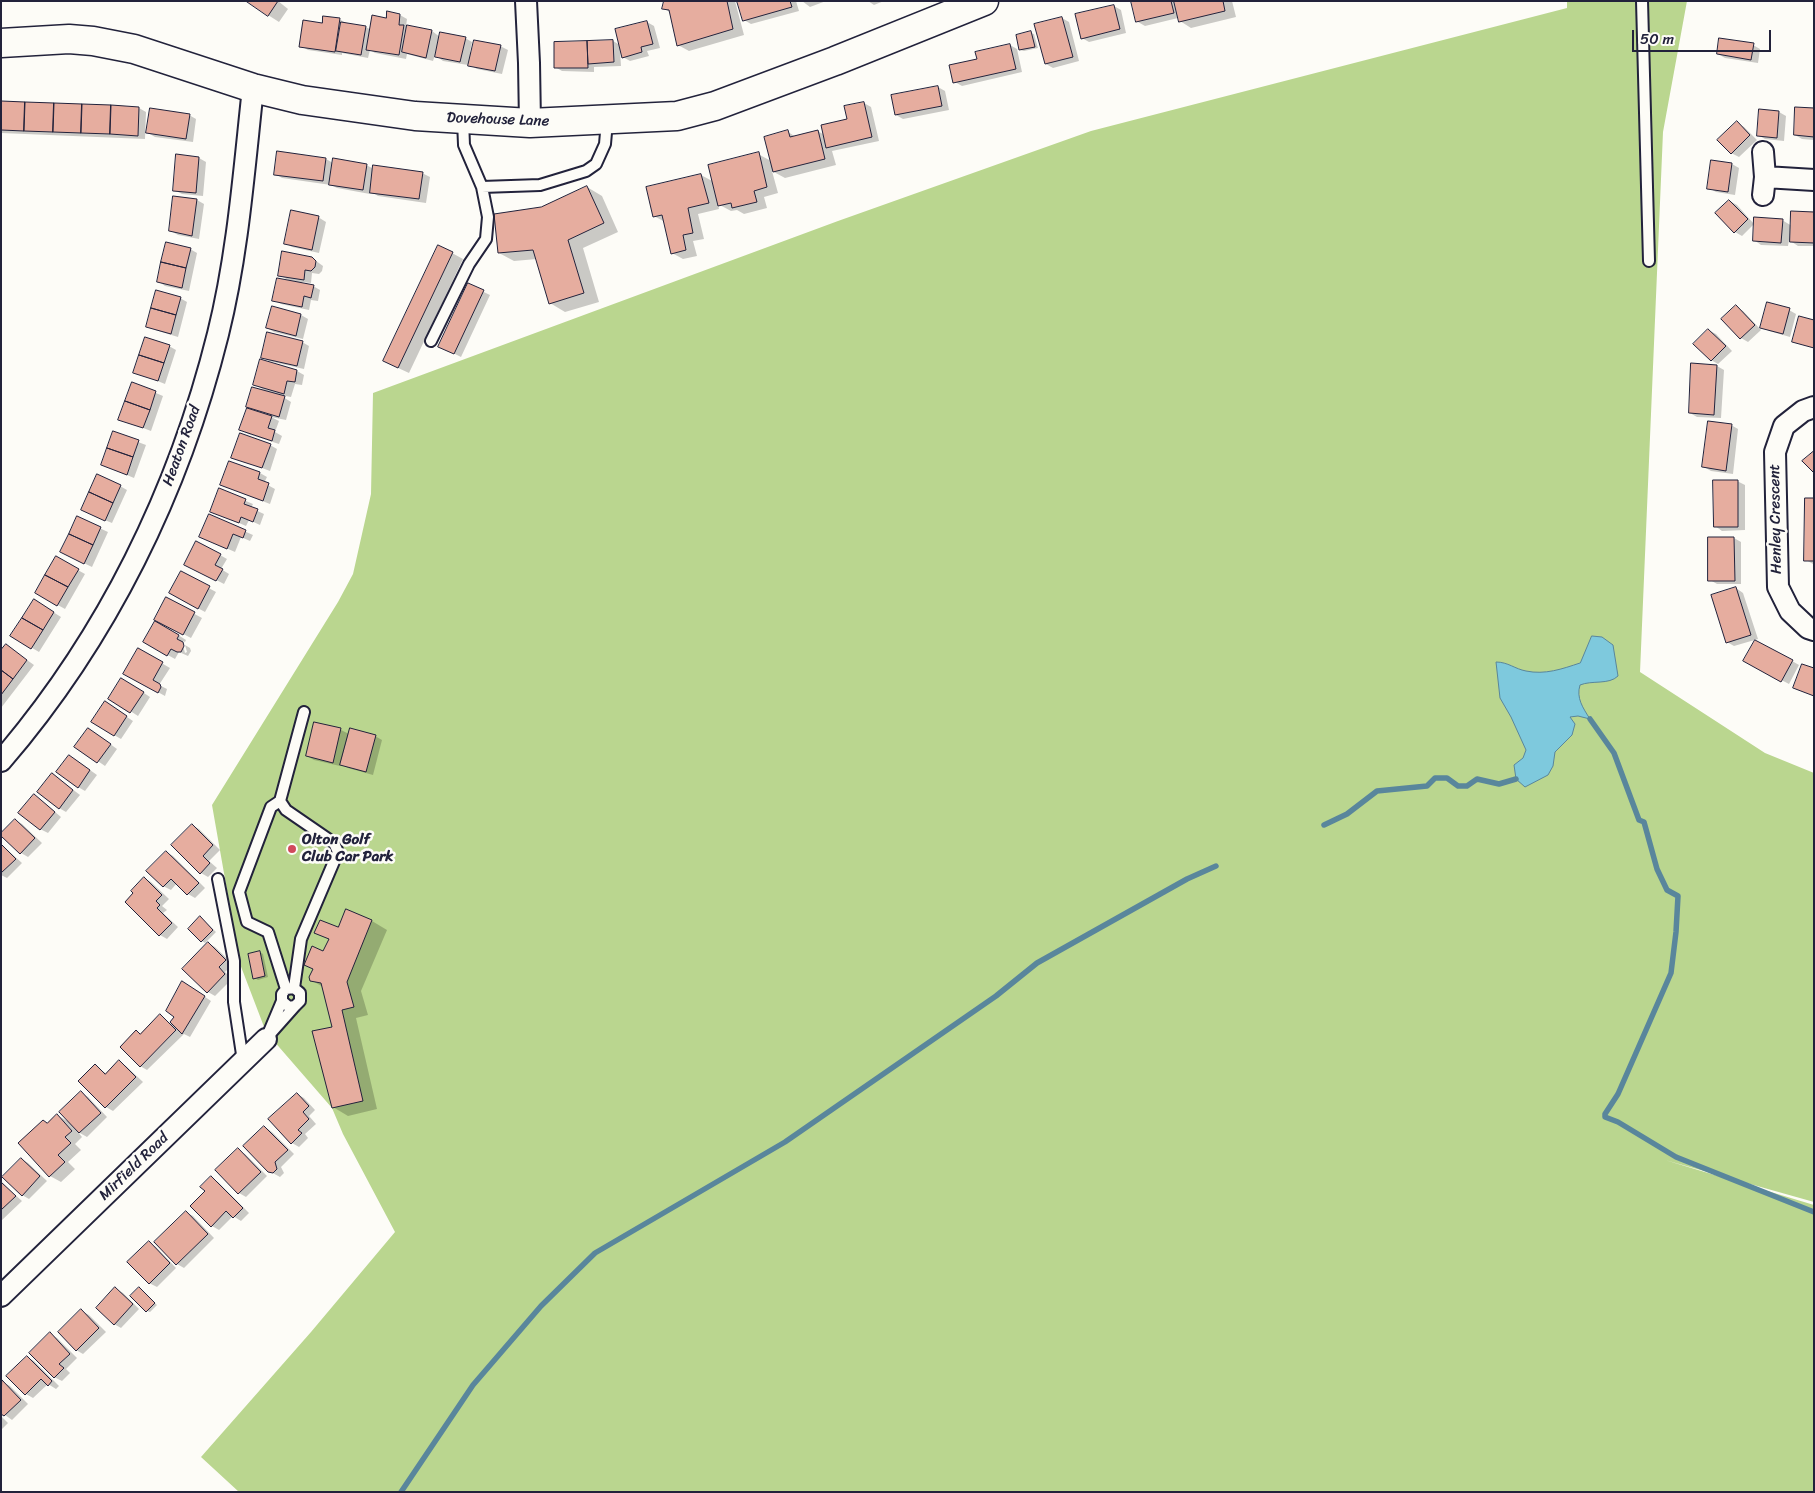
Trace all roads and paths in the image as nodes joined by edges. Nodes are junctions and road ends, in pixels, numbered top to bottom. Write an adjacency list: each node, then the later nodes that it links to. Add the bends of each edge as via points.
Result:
1 (526, 1): 8 (street)
2 (984, 1): 7 (street, Dovehouse Lane, via 715,106 676,116)
3 (1642, 1): 12 (lane)
4 (1, 43): 5 (street, Dovehouse Lane, via 69,39 109,44 134,49)
5 (253, 88): 6 (street, Dovehouse Lane, via 353,108); 17 (street, Heaton Road, via 226,296 184,448 135,562 105,617 31,727)
6 (462, 119): 8 (street, Dovehouse Lane); 11 (lane, via 464,145)
7 (607, 119): 8 (street, Dovehouse Lane); 11 (lane, via 605,144 596,164 586,171 540,185)
8 (530, 123)
9 (1763, 152): 10 (street, via 1764,186)
10 (1814, 180)
11 (482, 187): 13 (lane, via 488,217 486,239 469,264)
12 (1649, 261)
13 (431, 341)
14 (1814, 407): 15 (street, Henley Crescent, via 1803,411 1784,426 1775,452 1778,587 1790,611)
15 (1814, 630)
16 (304, 712): 18 (lane)
17 (1, 761)
18 (280, 801): 20 (lane, via 271,808 239,892 247,922 268,932); 20 (lane, via 286,810 334,843 338,852 301,939)
19 (218, 879): 24 (lane, via 234,961 234,1002)
20 (290, 988): 21 (lane, via 282,994); 22 (lane, via 300,993 300,1001)
21 (282, 1001): 22 (lane, via 289,1007); 23 (lane)
22 (295, 1006): 23 (lane)
23 (266, 1038): 24 (street, Mirfield Road)
24 (243, 1061): 25 (street, Mirfield Road)
25 (1, 1296)

